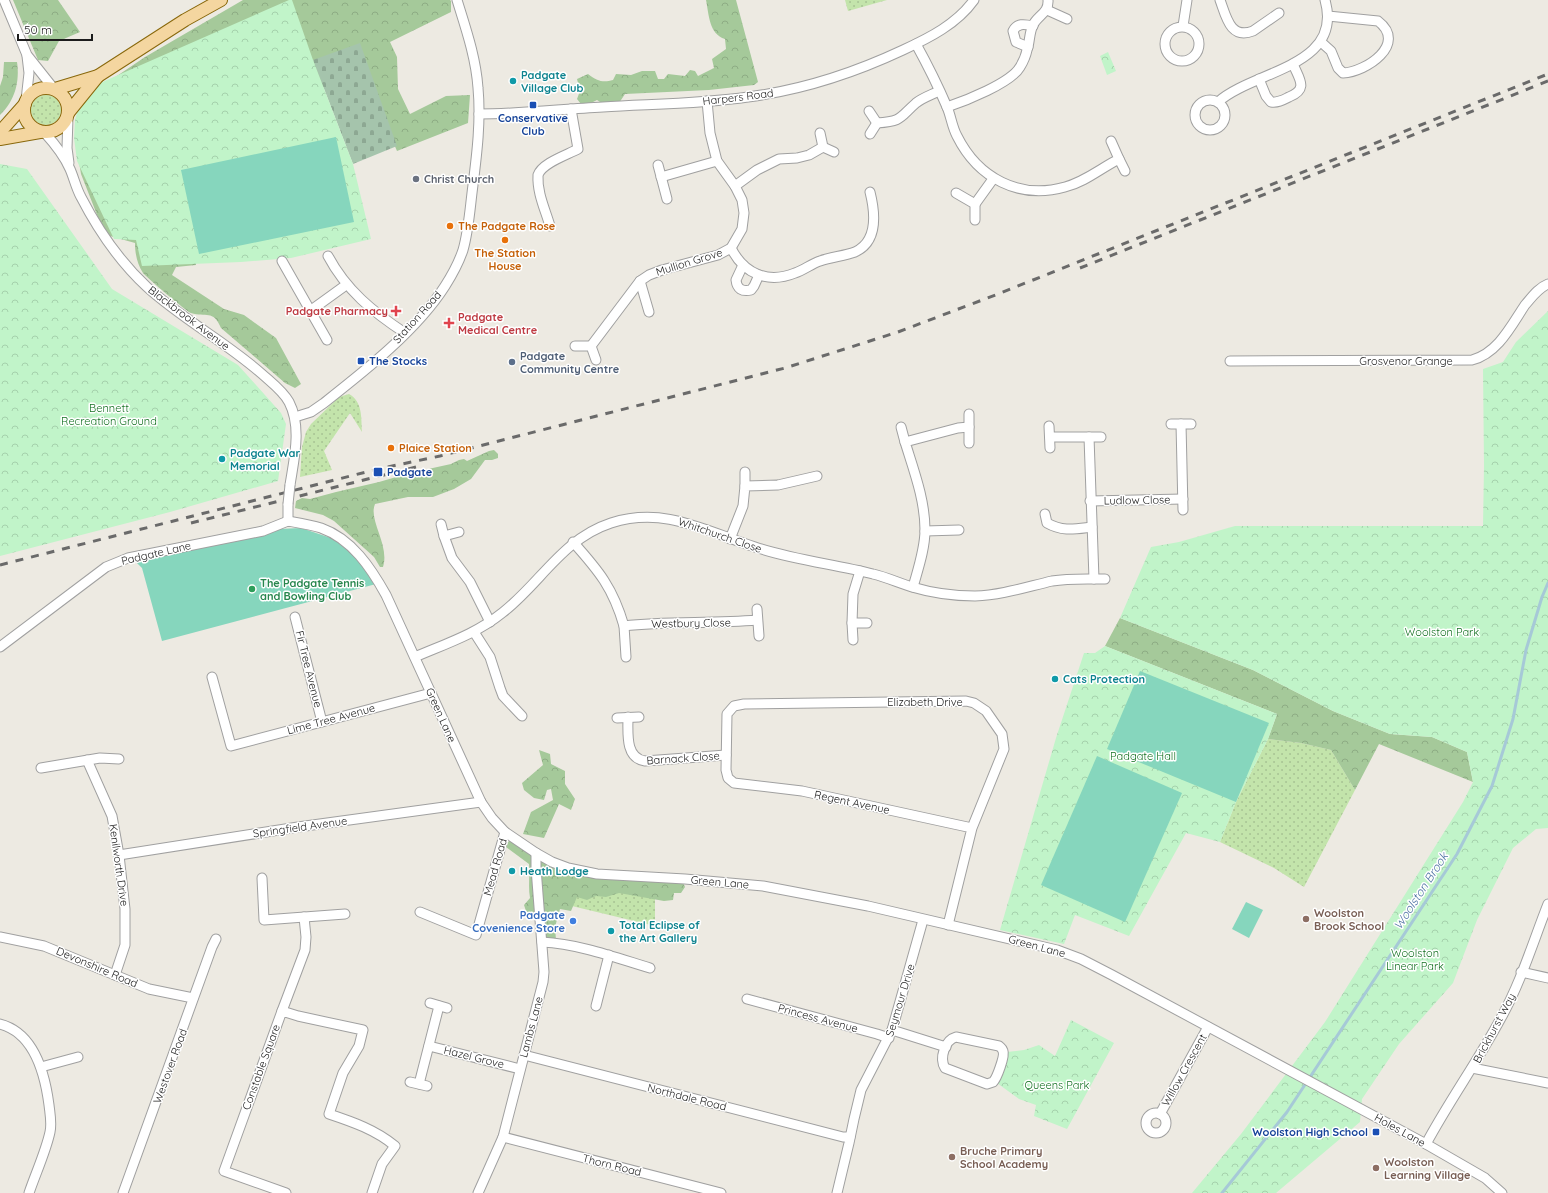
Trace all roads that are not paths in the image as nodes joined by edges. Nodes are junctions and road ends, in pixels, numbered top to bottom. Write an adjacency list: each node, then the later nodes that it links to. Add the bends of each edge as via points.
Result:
1 (4, 0): 18 (street)
2 (221, 0): 20 (main road)
3 (457, 0): 30 (street, Station Road, via 474,60)
4 (974, 0): 16 (street, Harpers Road, via 946,26)
5 (1048, 0): 9 (street)
6 (1187, 0): 14 (street)
7 (1220, 0): 10 (street, via 1229,25 1239,32 1253,31)
8 (1325, 0): 11 (street)
9 (1047, 10): 12 (street); 13 (street)
10 (1279, 13)
11 (1328, 16): 15 (street, via 1327,30); 15 (street, via 1378,21 1385,30 1387,45 1373,62 1352,72 1343,73 1331,51)
12 (1067, 19)
13 (1033, 26): 17 (street); 17 (street, via 1020,24 1013,31 1016,42)
14 (1183, 26)
15 (1321, 42): 19 (street)
16 (916, 44): 23 (street); 24 (street, Harpers Road, via 864,67 822,81 768,94)
17 (1028, 47): 27 (street, via 1019,68 1011,76)
18 (27, 55): 22 (street); 25 (street, via 29,73)
19 (1293, 64): 21 (street); 21 (street, via 1301,85 1297,94 1272,102 1266,96)
20 (98, 76): 22 (main road); 31 (main road)
21 (1259, 79): 26 (street, via 1230,92)
22 (54, 89): 25 (main road, via 35,90); 31 (main road, via 66,99)
23 (939, 91): 27 (street); 32 (street, via 917,102 902,117 892,122)
24 (707, 100): 28 (street, Harpers Road); 42 (street, Mullion Grove, via 710,133)
25 (25, 102): 33 (main road); 34 (main road, via 24,111 28,124)
26 (1218, 102)
27 (947, 107): 47 (street, via 956,135 966,153)
28 (571, 109): 30 (street, Harpers Road); 54 (street, via 578,150 546,165 538,175 541,201)
29 (869, 111): 32 (street)
30 (479, 114): 65 (street, Station Road, via 469,216 460,258 431,305)
31 (68, 115): 34 (main road, via 58,129); 44 (street, Blackbrook Avenue, via 67,148)
32 (877, 123): 36 (street)
33 (0, 132)
34 (42, 132): 37 (main road); 44 (street, Blackbrook Avenue, via 56,146)
35 (820, 133): 39 (street)
36 (870, 134)
37 (0, 139)
38 (1112, 141): 41 (street)
39 (823, 147): 40 (street); 48 (street, via 797,158 778,158)
40 (834, 152)
41 (1119, 159): 45 (street); 47 (street, via 1082,181 1065,187 1031,191 1010,187)
42 (717, 161): 46 (street); 48 (street, Mullion Grove)
43 (658, 165): 46 (street)
44 (70, 168): 72 (street, Blackbrook Avenue, via 93,219 126,265 165,302 252,365 276,386 288,400)
45 (1125, 170)
46 (661, 177): 51 (street)
47 (993, 179): 52 (street)
48 (735, 186): 55 (street, Mullion Grove, via 742,200 744,213 742,229)
49 (870, 192): 59 (street, via 875,211 873,232 856,251 819,262 782,278)
50 (956, 193): 52 (street)
51 (667, 199)
52 (975, 204): 53 (street)
53 (975, 220)
54 (550, 226)
55 (731, 248): 58 (street); 60 (street, Mullion Grove, via 718,255 649,274)
56 (328, 256): 62 (street)
57 (282, 260): 63 (street)
58 (743, 265): 59 (street); 59 (street, via 736,280 738,288 742,291 751,290)
59 (759, 275)
60 (640, 281): 64 (street); 68 (street, Mullion Grove)
61 (1548, 284): 70 (street, Grosvenor Grange, via 1540,288 1529,300 1494,348 1484,356 1472,360)
62 (346, 285): 63 (street); 65 (street)
63 (310, 312): 66 (street)
64 (648, 312)
65 (405, 333): 72 (street, Station Road, via 324,404)
66 (327, 340)
67 (575, 346): 68 (street)
68 (591, 346): 69 (street)
69 (596, 360)
70 (1230, 361)
71 (969, 414): 78 (street)
72 (295, 417): 92 (street, bridge, via 296,440)
73 (1171, 424): 74 (street)
74 (1181, 424): 75 (street); 88 (street, Ludlow Close)
75 (1192, 424)
76 (1049, 426): 79 (street)
77 (901, 427): 82 (street)
78 (969, 427): 82 (street); 83 (street)
79 (1050, 437): 80 (street); 84 (street)
80 (1089, 437): 81 (street); 89 (street, Ludlow Close)
81 (1101, 437)
82 (905, 442): 96 (street, via 921,495)
83 (969, 443)
84 (1050, 448)
85 (744, 472): 87 (street)
86 (817, 476): 87 (street, via 778,485)
87 (745, 486): 99 (street, via 743,506)
88 (1183, 499): 89 (street, Ludlow Close); 90 (street, Ludlow Close)
89 (1090, 501): 94 (street, Ludlow Close)
90 (1183, 510)
91 (1045, 514): 94 (street, via 1047,523 1057,529)
92 (288, 521): 115 (street, Padgate Lane, via 262,531 148,553 117,562 106,567); 116 (street, Green Lane, via 321,528 334,534 358,553 386,595)
93 (441, 524): 98 (street)
94 (1092, 527): 102 (street, Ludlow Close)
95 (959, 530): 96 (street)
96 (925, 531): 104 (street)
97 (460, 532): 98 (street)
98 (444, 536): 108 (street, via 452,558 470,582)
99 (730, 539): 100 (street, Whitchurch Close, via 670,518 648,517 612,523); 101 (street, Whitchurch Close, via 777,554)
100 (573, 542): 108 (street, Whitchurch Close, via 528,590); 111 (street, via 608,586)
101 (860, 571): 104 (street, Whitchurch Close); 109 (street, via 853,594)
102 (1094, 579): 103 (street, Whitchurch Close); 104 (street, Whitchurch Close, via 1066,579 990,595 950,595)
103 (1105, 579)
104 (913, 587)
105 (757, 609): 107 (street)
106 (295, 617): 125 (street, Fir Tree Avenue)
107 (757, 620): 111 (street, Westbury Close); 113 (street)
108 (490, 622): 112 (street, Whitchurch Close)
109 (852, 623): 110 (street); 114 (street)
110 (867, 623)
111 (624, 626): 117 (street)
112 (474, 632): 116 (street, Whitchurch Close); 121 (street, via 490,657 503,696 516,702)
113 (759, 636)
114 (853, 640)
115 (0, 646)
116 (415, 657): 119 (street, Green Lane)
117 (626, 657)
118 (212, 677): 125 (street, Lime Tree Avenue, via 231,746)
119 (431, 693): 125 (street, Lime Tree Avenue); 131 (street, Green Lane)
120 (731, 708): 126 (street, Barnack Close, via 726,718); 132 (street, Elizabeth Drive, via 744,704 966,701 974,703 986,711 1002,734 1004,749)
121 (522, 716)
122 (628, 717): 123 (street); 124 (street); 126 (street, Barnack Close, via 630,750 635,758 640,760)
123 (639, 717)
124 (617, 718)
125 (322, 722)
126 (726, 755): 130 (street, Barnack Close, via 727,774)
127 (119, 759): 128 (street)
128 (87, 760): 129 (street); 135 (street, Kenilworth Drive, via 112,816)
129 (41, 768)
130 (730, 780): 132 (street, Regent Avenue, via 738,784 802,791)
131 (481, 802): 133 (street, Green Lane); 135 (street, Springfield Avenue)
132 (972, 828): 142 (street, Elizabeth Drive)
133 (505, 832): 134 (street, Green Lane); 138 (street, Mead Road, via 476,935)
134 (536, 853): 141 (street, Green Lane, via 568,868 589,872 763,886 868,906); 145 (street, Lambs Lane)
135 (119, 855): 149 (street, Kenilworth Drive, via 125,909 125,945)
136 (262, 878): 140 (street, via 264,920)
137 (1548, 904): 148 (street, Brickhurst Way)
138 (420, 912)
139 (345, 914): 140 (street)
140 (304, 918): 155 (street, via 305,950)
141 (924, 920): 142 (street, Green Lane); 158 (street, Seymour Drive)
142 (948, 925): 157 (street, Green Lane, via 1058,950 1081,959)
143 (0, 937): 149 (street, Devonshire Road, via 44,946)
144 (216, 939): 151 (street, Westover Road)
145 (542, 942): 146 (street, via 561,943); 161 (street, Lambs Lane, via 543,982)
146 (609, 955): 147 (street); 154 (street)
147 (650, 968)
148 (1521, 972): 150 (street); 164 (street, Brickhurst Way, via 1502,1017)
149 (114, 975): 151 (street, Devonshire Road, via 149,989)
150 (1548, 978)
151 (193, 998): 175 (street, Westover Road)
152 (748, 999): 158 (street, Princess Avenue, via 877,1034)
153 (439, 1006): 159 (street, Hazel Grove)
154 (596, 1006)
155 (282, 1011): 173 (street, Constable Square, via 224,1171); 178 (street, Constable Square, via 363,1030 359,1046 343,1073 329,1114 367,1128 395,1146 382,1164)
156 (0, 1024): 163 (street, via 19,1032 29,1044)
157 (1208, 1026): 166 (street, Green Lane); 169 (street, Willow Crescent)
158 (890, 1034): 160 (street, Princess Avenue); 171 (street, Seymour Drive, via 862,1090)
159 (428, 1046): 165 (street, Hazel Grove); 168 (street, Hazel Grove)
160 (946, 1047): 160 (street, via 949,1041 956,1037 999,1046 1003,1054 996,1079 987,1084 947,1070 942,1061)
161 (524, 1056): 165 (street, Lambs Lane); 171 (street, Northdale Road)
162 (78, 1057): 163 (street)
163 (41, 1067): 174 (street, via 46,1082 51,1119 50,1132)
164 (1472, 1068): 167 (street); 172 (street, Brickhurst Way)
165 (520, 1069): 170 (street, Lambs Lane)
166 (1304, 1077): 172 (street, Holes Lane)
167 (1548, 1083)
168 (419, 1084)
169 (1160, 1114)
170 (503, 1137): 179 (street, Lambs Lane); 180 (street, Thorn Road)
171 (850, 1137): 181 (street, Seymour Drive)
172 (1426, 1144): 182 (street, Holes Lane, via 1485,1178)
173 (258, 1183): 176 (street); 177 (street, Constable Square)
174 (29, 1193)
175 (123, 1193)
176 (255, 1193)
177 (286, 1193)
178 (372, 1193)
179 (478, 1193)
180 (721, 1193)
181 (837, 1193)
182 (1502, 1193)

